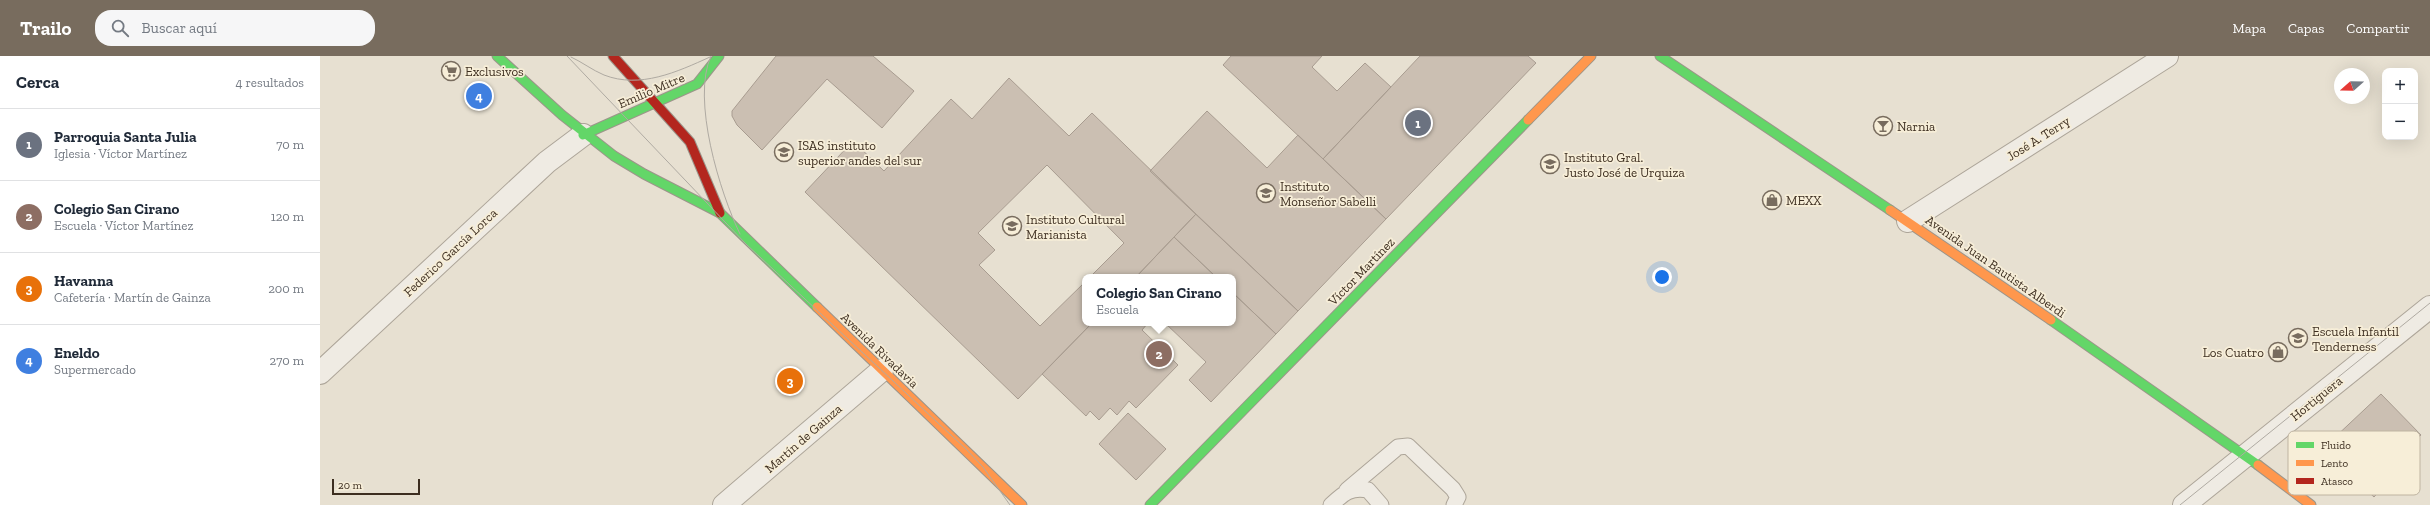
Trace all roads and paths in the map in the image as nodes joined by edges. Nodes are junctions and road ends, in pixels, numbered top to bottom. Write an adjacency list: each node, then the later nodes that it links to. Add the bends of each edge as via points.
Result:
1 (497, 56): 8 (main road, Avenida Rivadavia)
2 (612, 56): 7 (main road, Avenida Rivadavia)
3 (719, 56): 7 (main road, Emilio Mitre, via 697,84)
4 (1591, 56): 20 (main road, Víctor Martínez)
5 (1660, 56): 10 (main road, Avenida Juan Bautista Alberdi)
6 (2167, 56): 10 (street, José A. Terry)
7 (656, 102): 8 (main road, Emilio Mitre); 9 (main road, Avenida Rivadavia, via 690,142)
8 (583, 135): 9 (main road, Avenida Rivadavia, via 634,169); 13 (street, Federico García Lorca, via 547,162)
9 (720, 213): 12 (main road, Avenida Rivadavia)
10 (1908, 221): 14 (main road, Avenida Juan Bautista Alberdi)
11 (2430, 307): 14 (street, Hortiguera)
12 (882, 370): 18 (street, Martín de Gainza); 19 (main road, Avenida Rivadavia)
13 (320, 373)
14 (2245, 455): 15 (main road, Avenida Juan Bautista Alberdi); 24 (street, Hortiguera)
15 (2288, 488)
16 (1346, 490): 21 (lane); 22 (lane, via 1368,490); 23 (lane, via 1398,447 1408,446 1453,489 1458,497)
17 (2298, 495): 25 (main road, Avenida Juan Bautista Alberdi)
18 (724, 505)
19 (1022, 505)
20 (1150, 505)
21 (1331, 505)
22 (1381, 505)
23 (1454, 505)
24 (2184, 505)
25 (2311, 505)

